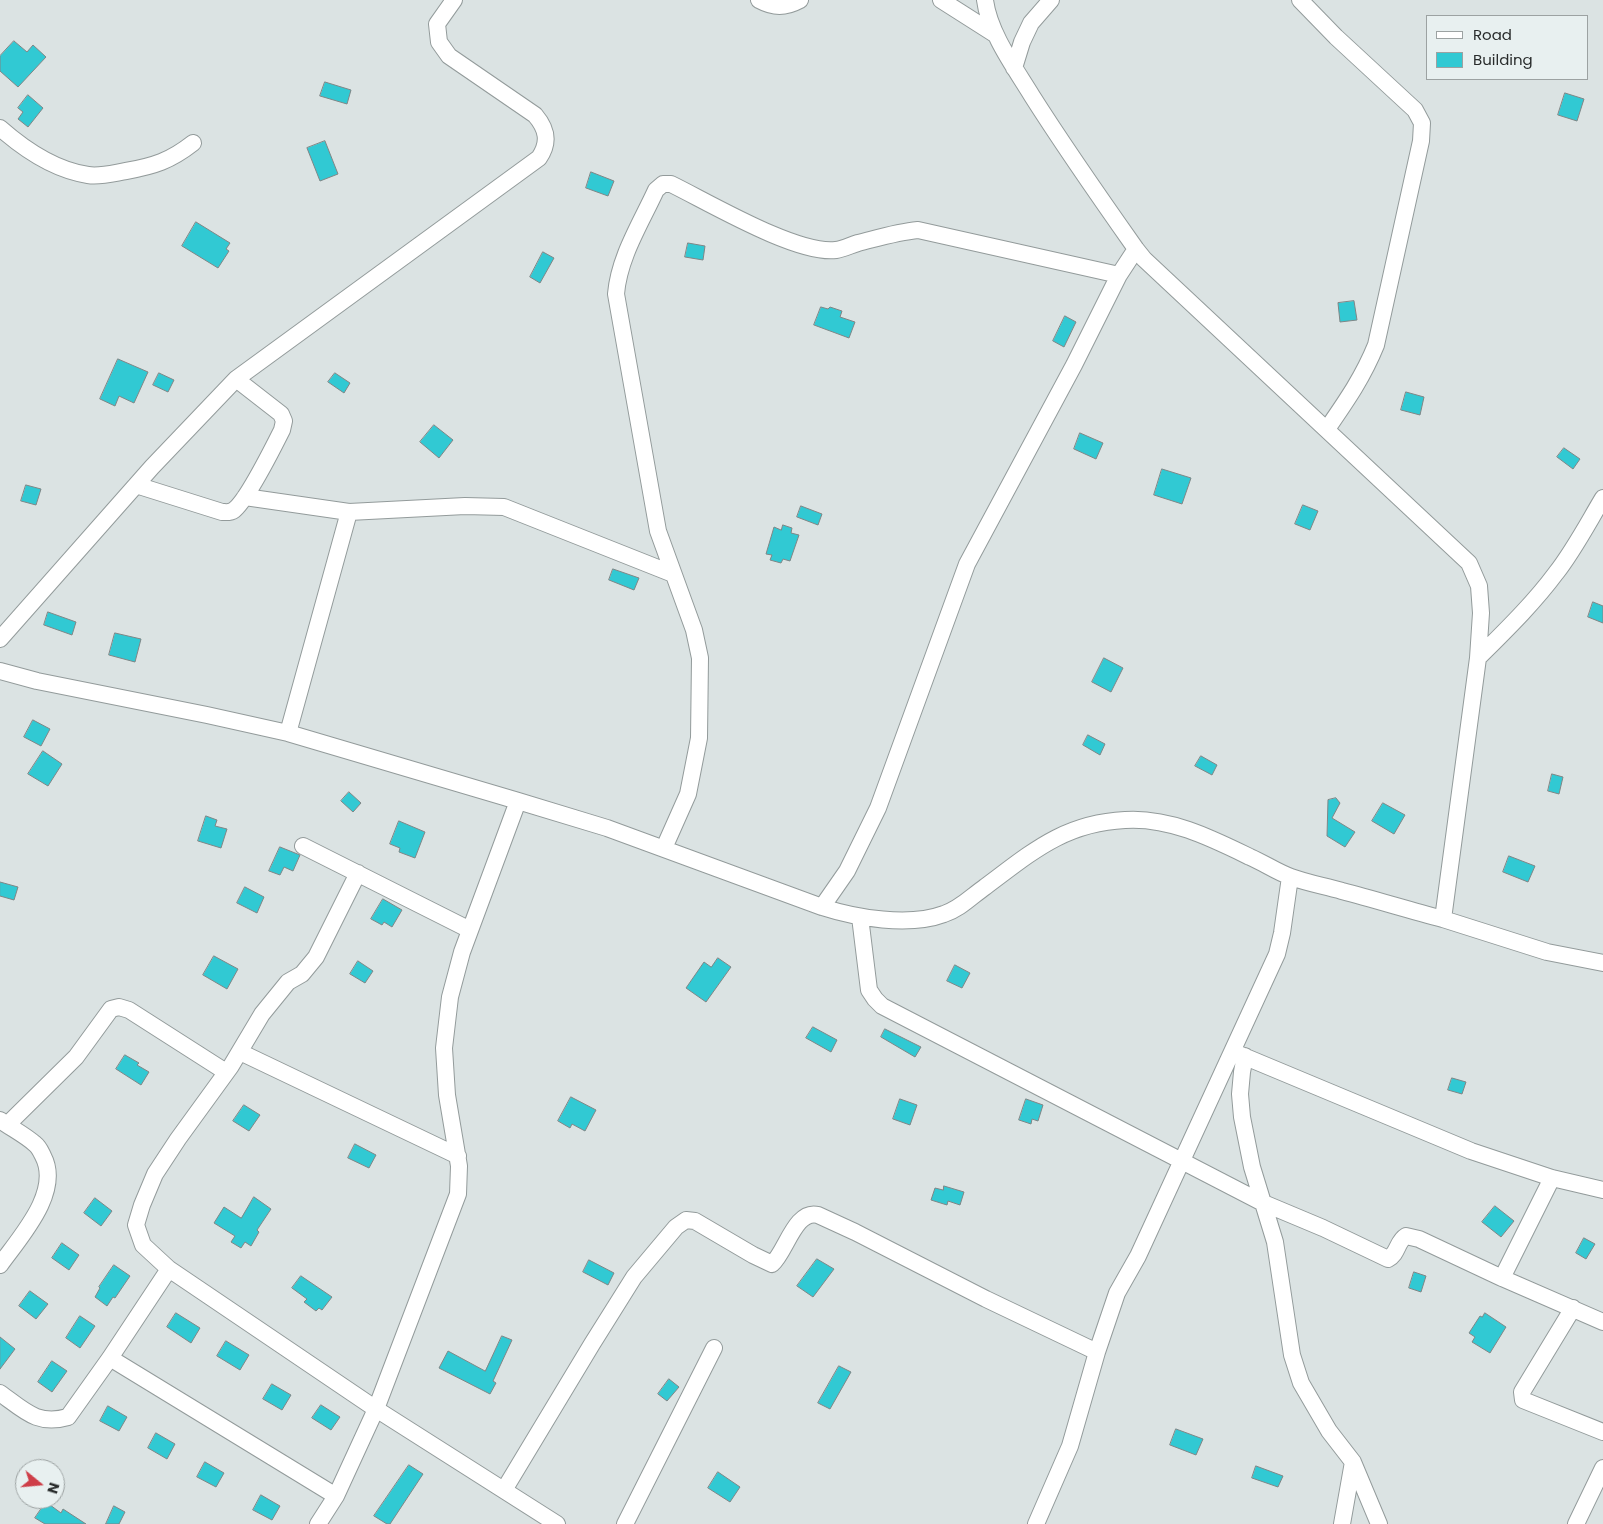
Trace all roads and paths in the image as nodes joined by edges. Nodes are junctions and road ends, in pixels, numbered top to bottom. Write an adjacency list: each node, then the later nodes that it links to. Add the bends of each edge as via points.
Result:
1 (454, 0): 14 (street, via 438,24 440,42 449,56 535,115 547,140 544,151 532,164)
2 (759, 0): 3 (street, via 770,6 784,6)
3 (800, 0)
4 (941, 0): 8 (street)
5 (985, 0): 8 (street)
6 (1051, 0): 9 (street, via 1031,23)
7 (1300, 0): 15 (street, via 1415,110 1422,123 1421,141 1376,344 1366,370)
8 (996, 35): 9 (street)
9 (1014, 68): 12 (street)
10 (0, 128): 11 (street, via 43,160 88,175 122,172 161,163)
11 (193, 144)
12 (1136, 249): 13 (street); 15 (street)
13 (1119, 275): 20 (street, via 918,230 837,250 814,249 764,230 670,184 663,184 656,190 623,261 616,294 658,530); 30 (street, via 967,564 878,808 847,871)
14 (236, 379): 16 (street); 17 (street, via 281,414 284,421)
15 (1327, 429): 22 (street, via 1469,563 1482,599)
16 (136, 485): 17 (street, via 225,512 234,510); 21 (street)
17 (245, 496): 19 (street)
18 (1603, 498): 22 (street, via 1567,559)
19 (349, 512): 20 (street, via 504,507); 24 (street)
20 (673, 574): 27 (street, via 694,630 700,658 698,738 688,794)
21 (0, 639)
22 (1478, 658): 32 (street)
23 (0, 672): 24 (street)
24 (288, 733): 25 (street)
25 (518, 800): 27 (street); 33 (street)
26 (303, 846): 28 (street)
27 (664, 848): 30 (street)
28 (358, 874): 33 (street); 35 (street, via 316,957 302,974 288,982 262,1014)
29 (1290, 877): 31 (street, via 1183,828 1155,820 1126,819 1062,834 1042,844 946,914 899,920); 32 (street); 36 (street, via 1277,954)
30 (822, 907): 31 (street)
31 (860, 917): 40 (street, via 869,990 882,1006)
32 (1443, 919): 34 (street, via 1547,952)
33 (470, 930): 39 (street, via 450,997 444,1048 447,1095)
34 (1603, 963)
35 (240, 1052): 37 (street); 39 (street)
36 (1238, 1054): 40 (street); 41 (street, via 1428,1135); 43 (street, via 1242,1072 1241,1105)
37 (226, 1072): 38 (street, via 129,1010 111,1008 76,1057); 45 (street, via 156,1174 136,1225 143,1245)
38 (3, 1122): 44 (street, via 37,1144 45,1160 48,1177 45,1196 37,1213)
39 (458, 1156): 53 (street, via 458,1194)
40 (1182, 1160): 43 (street); 50 (street, via 1138,1256 1117,1293)
41 (1552, 1178): 42 (street); 46 (street)
42 (1603, 1190)
43 (1261, 1202): 46 (street, via 1388,1258 1406,1236); 55 (street, via 1275,1242 1292,1355 1301,1383 1329,1431)
44 (0, 1265)
45 (169, 1269): 51 (street); 53 (street)
46 (1502, 1278): 47 (street)
47 (1573, 1308): 48 (street); 54 (street, via 1522,1392 1522,1400)
48 (1603, 1322)
49 (714, 1348): 61 (street)
50 (1097, 1352): 57 (street, via 812,1213 798,1223 772,1264 696,1221 686,1220 676,1227 634,1277); 62 (street, via 1070,1446)
51 (110, 1358): 52 (street, via 68,1418 50,1420 32,1416); 58 (street)
52 (0, 1393)
53 (376, 1409): 57 (street); 58 (street)
54 (1603, 1432)
55 (1353, 1462): 63 (street); 64 (street)
56 (1603, 1468): 65 (street)
57 (504, 1490): 60 (street)
58 (336, 1496): 59 (street)
59 (318, 1524)
60 (557, 1524)
61 (624, 1524)
62 (1036, 1524)
63 (1342, 1524)
64 (1379, 1524)
65 (1576, 1524)

